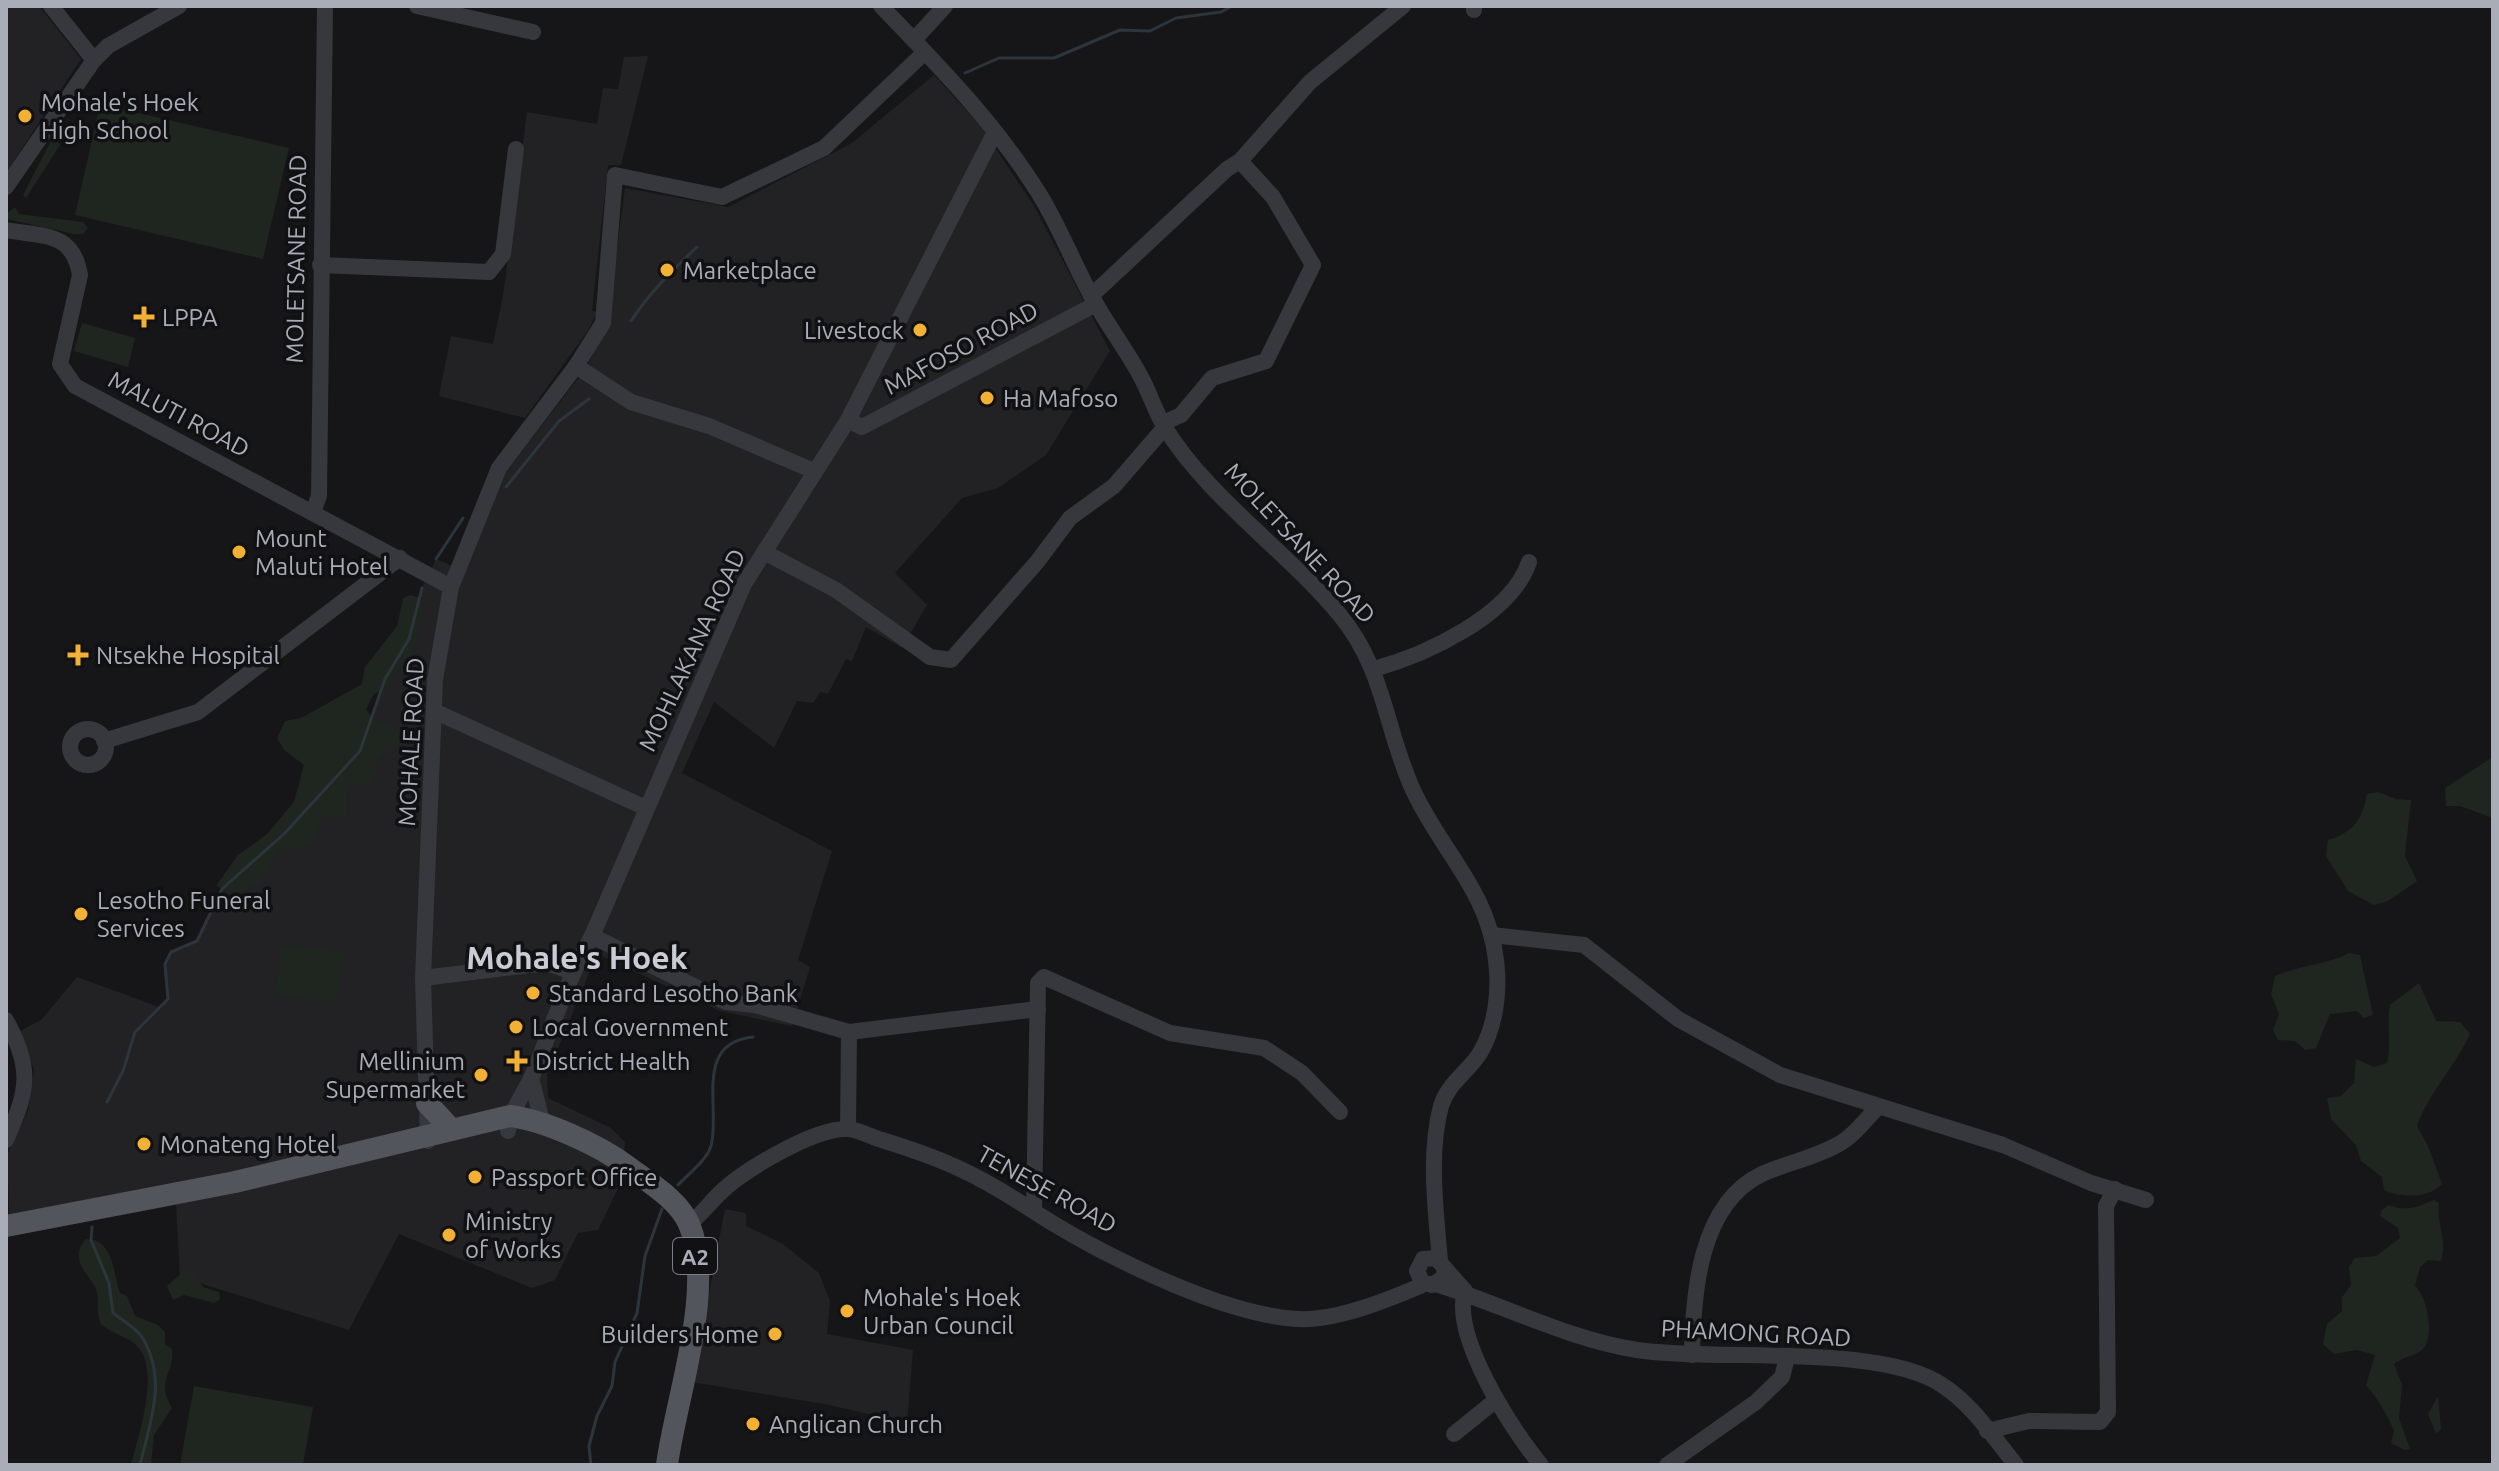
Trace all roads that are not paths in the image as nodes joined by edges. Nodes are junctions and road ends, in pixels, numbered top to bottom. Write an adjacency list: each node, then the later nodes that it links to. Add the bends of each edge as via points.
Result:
1 (51, 6): 10 (street)
2 (179, 6): 10 (street, via 108,46)
3 (325, 6): 16 (street, MOLETSANE ROAD)
4 (417, 6): 8 (street)
5 (881, 6): 9 (street, MOLETSANE ROAD)
6 (945, 6): 9 (street)
7 (1403, 6): 13 (street, via 1310,82)
8 (533, 32)
9 (919, 46): 11 (street, MOLETSANE ROAD); 18 (street, MOHALE ROAD, via 824,148 722,197 615,175 603,323)
10 (94, 60): 14 (street)
11 (995, 132): 17 (street, MOLETSANE ROAD, via 1039,192); 19 (street, MOHLAKANA ROAD)
12 (516, 149): 16 (street, via 503,254 489,272)
13 (1240, 161): 17 (street); 20 (street, via 1273,197 1313,265 1266,361 1212,378 1181,415)
14 (6, 187)
15 (6, 230): 22 (street, MALUTI ROAD, via 58,238 73,250 80,275 60,364 69,380 90,396)
16 (320, 265): 22 (street, MOLETSANE ROAD, via 319,496)
17 (1094, 300): 19 (street, MAFOSO ROAD, via 862,427); 20 (street, MOLETSANE ROAD)
18 (576, 366): 21 (street, via 631,402 709,426); 26 (street, MOHALE ROAD, via 499,468)
19 (848, 420): 21 (street, MOHLAKANA ROAD)
20 (1164, 425): 23 (street, via 1114,486 1070,518 951,660 930,657 836,590); 27 (street, MOLETSANE ROAD, via 1195,465 1341,616)
21 (814, 471): 23 (street, MOHLAKANA ROAD)
22 (313, 512): 24 (street, MALUTI ROAD)
23 (764, 552): 30 (street, MOHLAKANA ROAD, via 744,584)
24 (400, 558): 26 (street, MALUTI ROAD); 29 (street, via 198,712)
25 (1529, 562): 27 (street, via 1523,579 1475,623 1415,658)
26 (451, 587): 28 (street, MOHALE ROAD)
27 (1374, 669): 31 (street, MOLETSANE ROAD, via 1412,789 1440,841 1471,882)
28 (434, 711): 30 (street); 34 (street, MOHALE ROAD)
29 (104, 741)
30 (646, 808): 32 (street, MOHLAKANA ROAD)
31 (1492, 935): 40 (street, via 1584,945 1678,1019 1751,1061); 53 (street, MOLETSANE ROAD, via 1499,987 1495,1013 1480,1053 1442,1102)
32 (592, 936): 33 (street, MOHLAKANA ROAD); 37 (street, via 726,1002)
33 (572, 972): 34 (street, via 547,963); 38 (street, MOHLAKANA ROAD)
34 (423, 978): 39 (street, MOHALE ROAD)
35 (1038, 1009): 37 (street); 41 (street, via 1038,983 1044,977 1170,1033 1264,1048 1302,1073); 50 (street)
36 (6, 1020): 47 (street, via 19,1044 26,1089)
37 (849, 1032): 45 (street)
38 (531, 1078): 42 (street, MOHLAKANA ROAD); 43 (street)
39 (427, 1103): 44 (main road); 46 (street, MOHALE ROAD)
40 (1878, 1107): 48 (street, via 2003,1145); 55 (street, via 1839,1145 1761,1175 1729,1203 1713,1226 1698,1279)
41 (1340, 1112)
42 (509, 1124): 43 (main road, A2, via 534,1119); 44 (main road, A2); 46 (main road, A2)
43 (543, 1125): 51 (main road, A2, via 614,1156 676,1205)
44 (450, 1128): 46 (main road, A2)
45 (848, 1128): 50 (street, TENESE ROAD, via 927,1152 988,1181); 51 (street, via 770,1159 719,1194)
46 (428, 1137): 52 (main road, A2, via 235,1182)
47 (6, 1140)
48 (2115, 1189): 49 (street); 58 (street, via 2106,1206 2108,1412 2100,1422 2029,1421)
49 (2146, 1200)
50 (1034, 1211): 53 (street, TENESE ROAD, via 1177,1283 1236,1307 1298,1319 1361,1309)
51 (689, 1224): 60 (main road, A2, via 697,1307)
52 (6, 1226)
53 (1431, 1271): 54 (street, PHAMONG ROAD)
54 (1465, 1291): 55 (street, PHAMONG ROAD, via 1609,1345); 57 (street, via 1460,1304 1463,1319)
55 (1692, 1355): 56 (street, PHAMONG ROAD)
56 (1787, 1358): 58 (street, PHAMONG ROAD, via 1910,1369 1956,1396); 62 (street, via 1782,1377 1756,1402)
57 (1496, 1400): 59 (street); 61 (street, via 1513,1432)
58 (1987, 1431): 63 (street, PHAMONG ROAD)
59 (1454, 1434)
60 (667, 1465)
61 (1541, 1465)
62 (1667, 1465)
63 (2016, 1465)

